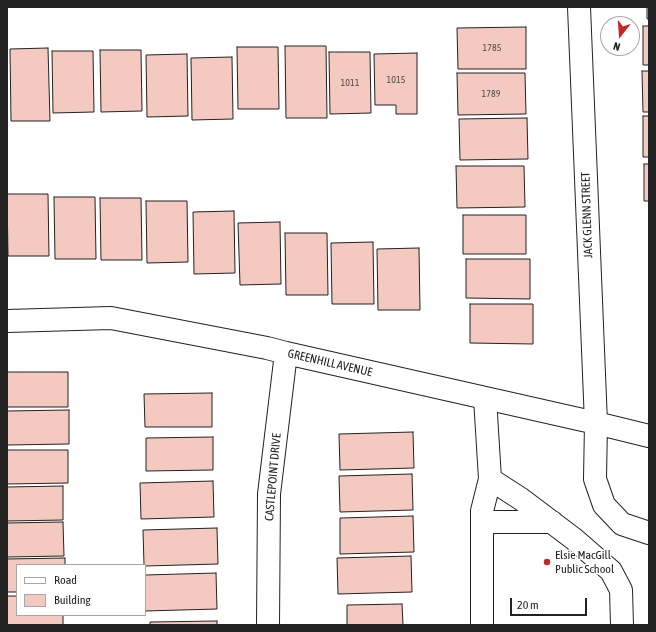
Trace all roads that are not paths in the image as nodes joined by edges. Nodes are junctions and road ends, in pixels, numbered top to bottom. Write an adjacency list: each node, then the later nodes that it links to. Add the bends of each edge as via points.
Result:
1 (579, 7): 5 (street, JACK GLENN STREET)
2 (7, 322): 3 (street, GREENHILL AVENUE, via 111,318)
3 (286, 353): 4 (street, GREENHILL AVENUE); 11 (street, CASTLEPOINT DRIVE, via 269,494)
4 (485, 398): 5 (street, GREENHILL AVENUE); 7 (street)
5 (596, 423): 6 (street, GREENHILL AVENUE); 10 (street, JACK GLENN STREET, via 595,479 604,505 622,524)
6 (649, 436)
7 (490, 479): 8 (street, via 482,511); 9 (street)
8 (482, 522): 9 (street); 12 (street)
9 (552, 522): 13 (street, via 611,571 621,590)
10 (649, 533)
11 (268, 625)
12 (482, 625)
13 (622, 625)

